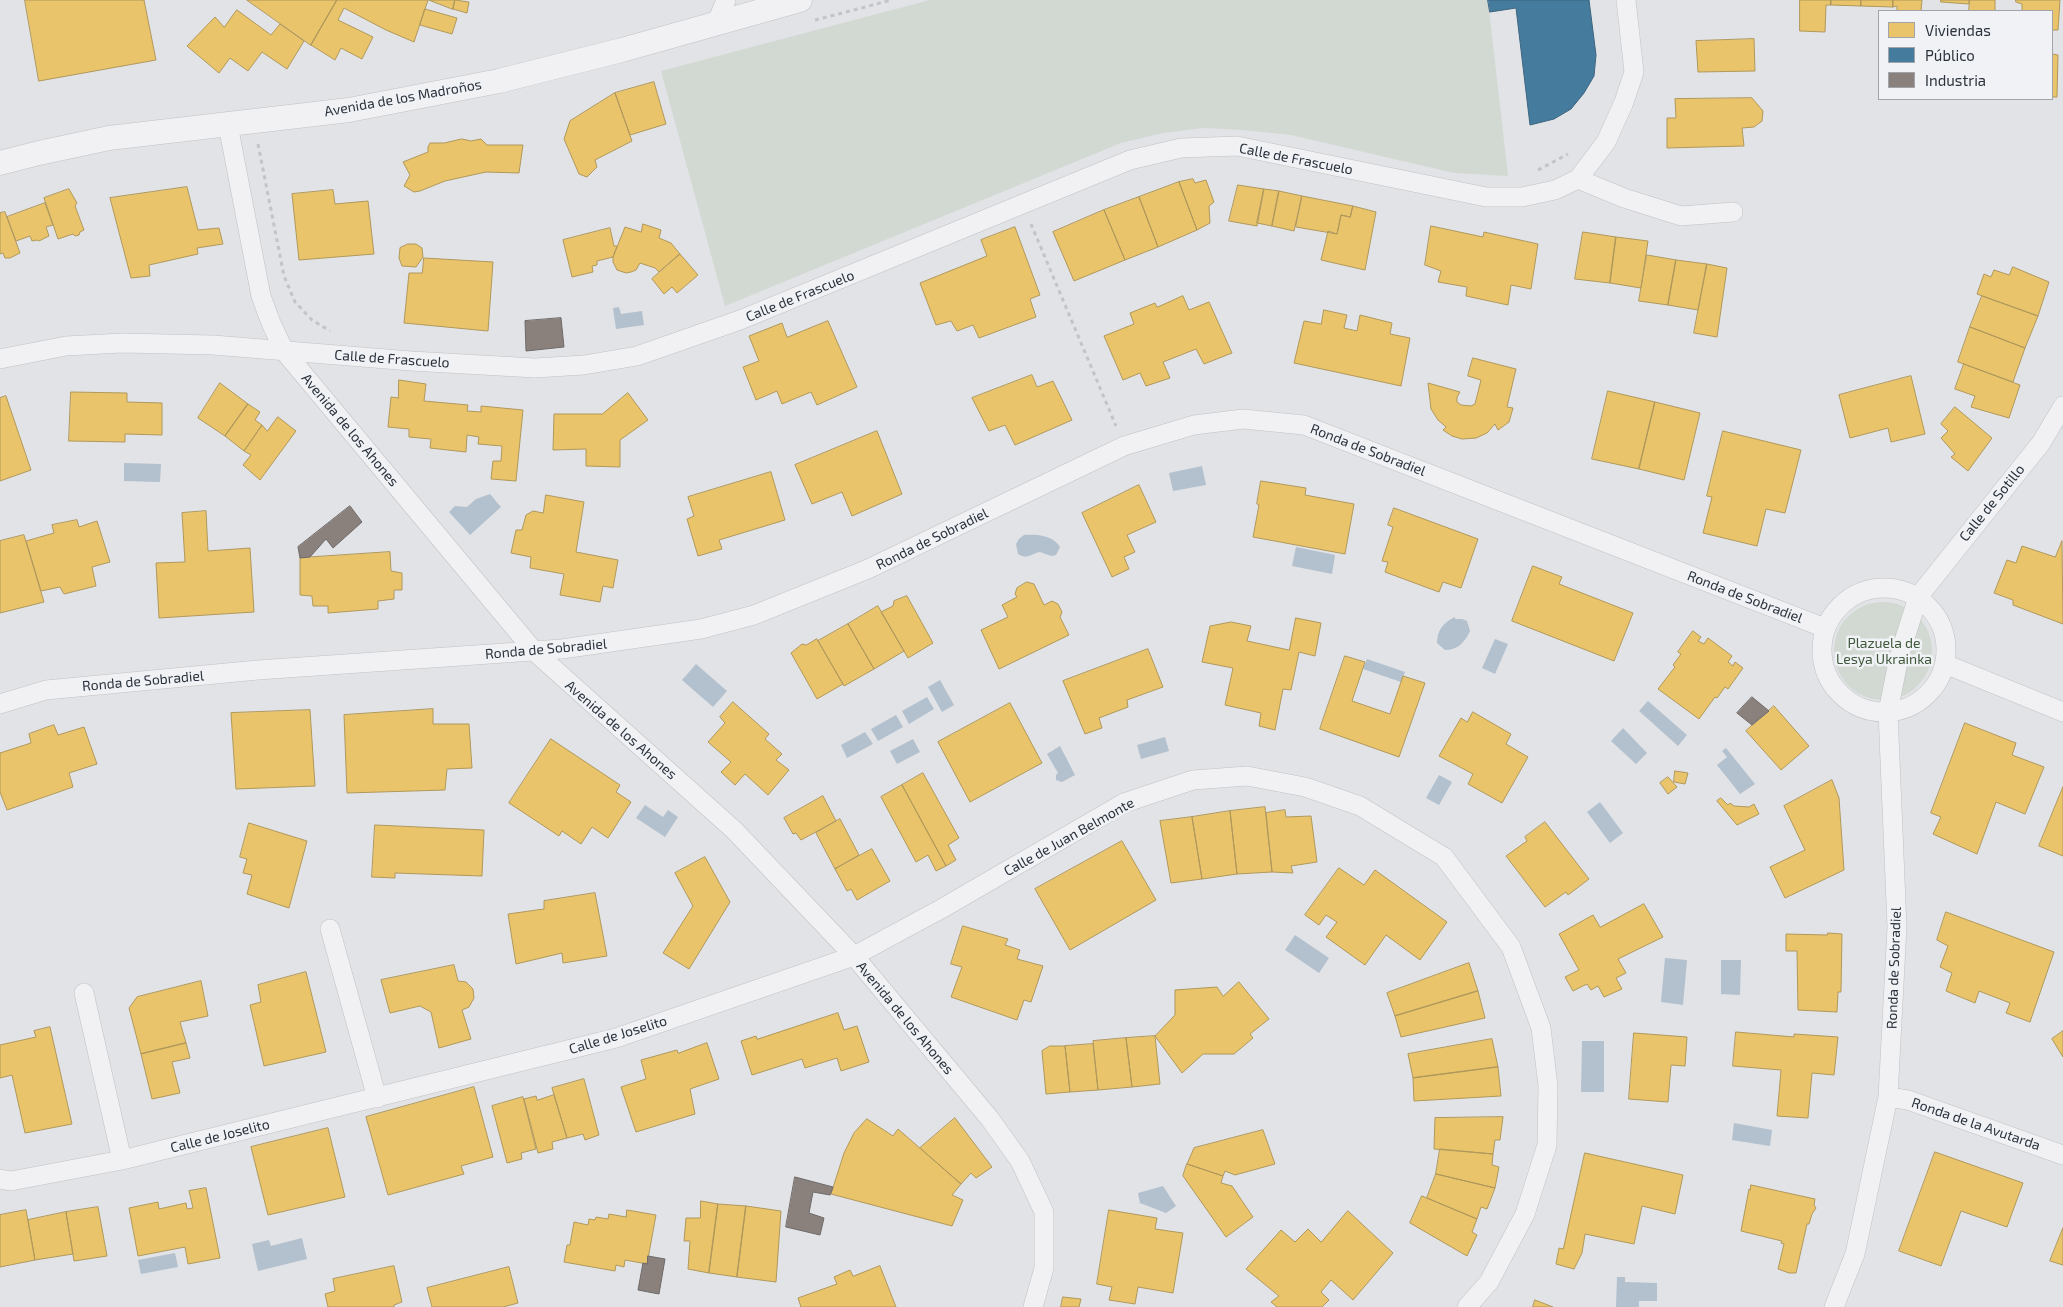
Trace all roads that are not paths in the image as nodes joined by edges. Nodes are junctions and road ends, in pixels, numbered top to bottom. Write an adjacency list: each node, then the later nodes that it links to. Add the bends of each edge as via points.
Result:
1 (726, 0): 4 (street)
2 (1626, 0): 7 (street, Calle de Frascuelo, via 1634,72 1606,142)
3 (794, 7): 4 (street, Avenida de los Madroños)
4 (717, 22): 5 (street, Avenida de los Madroños, via 499,81 349,110)
5 (228, 125): 6 (street, Avenida de los Madroños, via 109,138); 9 (street, Avenida de los Ahones, via 262,296)
6 (0, 163)
7 (1578, 179): 8 (street, via 1680,216); 9 (street, Calle de Frascuelo, via 1555,190 1522,197 1486,198 1237,146 1181,148 1130,160 740,320 637,356 584,365 535,368)
8 (1733, 212)
9 (284, 351): 10 (street, Calle de Frascuelo, via 122,343 66,346); 14 (street, Avenida de los Ahones)
10 (0, 359)
11 (2063, 406): 12 (street, Calle de Sotillo, via 2041,443)
12 (1918, 597): 13 (street, via 1900,589 1864,590 1834,611); 15 (street, via 1932,609 1942,626 1947,645); 17 (street, Ronda de Sobradiel, via 1899,658)
13 (1825, 628): 14 (street, Ronda de Sobradiel, via 1304,425 1243,419 1194,425 1124,446 868,569 754,614 701,629); 17 (street, via 1821,648 1824,669 1834,688 1848,702 1868,710)
14 (534, 651): 16 (street, Ronda de Sobradiel, via 258,670 46,690); 20 (street, Avenida de los Ahones, via 734,830)
15 (1945, 664): 17 (street, via 1938,682 1925,698 1908,708); 18 (street)
16 (0, 704)
17 (1888, 712): 22 (street, Ronda de Sobradiel, via 1897,927)
18 (2063, 712)
19 (330, 930): 23 (street)
20 (854, 956): 23 (street, Calle de Joselito, via 616,1038); 27 (street, Avenida de los Ahones, via 990,1119 1020,1161 1044,1212 1044,1268); 28 (street, Calle de Juan Belmonte, via 1124,803 1193,780 1248,776 1306,787 1360,806 1444,858 1512,946 1541,1028 1548,1086 1547,1145 1526,1214 1489,1282)
21 (84, 993): 25 (street)
22 (1888, 1097): 24 (street, Ronda de la Avutarda, via 1908,1100); 29 (street, Ronda de Sobradiel, via 1855,1254)
23 (377, 1098): 25 (street, Calle de Joselito)
24 (2063, 1155)
25 (122, 1160): 26 (street, Calle de Joselito, via 11,1180)
26 (0, 1179)
27 (1033, 1307)
28 (1467, 1307)
29 (1834, 1307)

